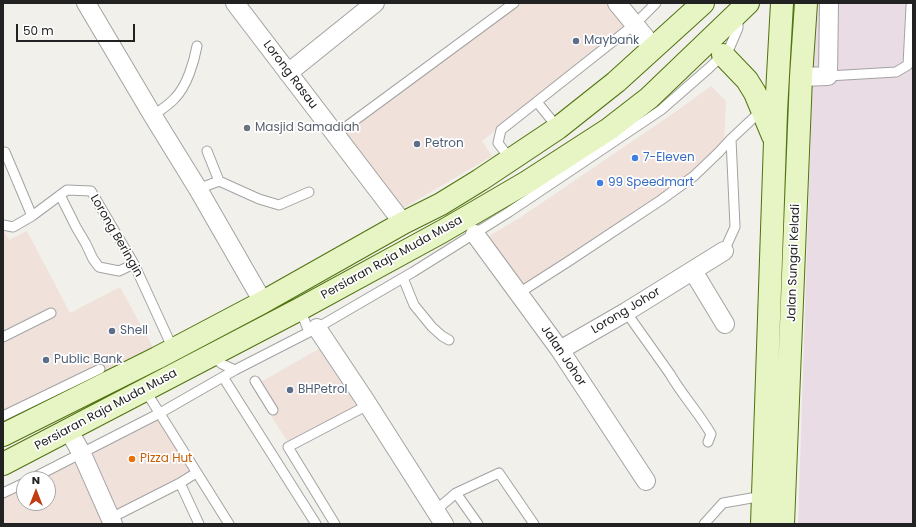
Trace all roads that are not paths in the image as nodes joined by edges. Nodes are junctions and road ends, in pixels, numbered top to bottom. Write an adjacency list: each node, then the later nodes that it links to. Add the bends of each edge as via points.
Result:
1 (235, 3): 17 (street, Lorong Rasau)
2 (375, 3): 17 (street)
3 (514, 3): 24 (lane)
4 (617, 3): 13 (street)
5 (656, 3): 13 (lane)
6 (703, 3): 15 (main road, Persiaran Raja Muda Musa)
7 (782, 3): 26 (main road, Jalan Sungai Keladi)
8 (806, 3): 19 (main road, Jalan Sungai Keladi)
9 (829, 3): 18 (street)
10 (913, 4): 18 (lane, via 908,65 896,72)
11 (91, 5): 22 (street)
12 (743, 8): 16 (lane, via 738,28 729,49); 44 (main road, Persiaran Raja Muda Musa, via 649,98 609,129 527,182 443,231)
13 (635, 24): 15 (street); 20 (lane)
14 (197, 46): 22 (lane, via 194,63 185,84 176,98)
15 (654, 48): 23 (main road, Persiaran Raja Muda Musa)
16 (723, 55): 21 (main road, via 747,80); 37 (lane, via 660,110)
17 (288, 73): 24 (street, Lorong Rasau)
18 (828, 76): 19 (street)
19 (801, 77): 86 (main road, Jalan Sungai Keladi)
20 (537, 102): 23 (lane); 29 (lane, via 501,130 498,143)
21 (762, 110): 25 (lane); 26 (main road)
22 (153, 116): 31 (street)
23 (558, 128): 29 (main road, Persiaran Raja Muda Musa)
24 (335, 135): 35 (street, Lorong Rasau)
25 (731, 139): 38 (lane, Lorong Johor, via 735,227); 42 (lane, via 694,176)
26 (775, 141): 75 (main road, Jalan Sungai Keladi)
27 (207, 151): 30 (lane)
28 (4, 152): 34 (lane)
29 (511, 160): 35 (main road, Persiaran Raja Muda Musa, via 441,204)
30 (219, 181): 31 (lane); 32 (lane, via 279,205)
31 (198, 190): 43 (street)
32 (309, 192)
33 (60, 195): 34 (lane, Lorong Beringin); 39 (lane, Lorong Beringin, via 67,190 91,191); 39 (lane, via 99,267 119,271)
34 (32, 216): 36 (lane, Lorong Beringin, via 13,227)
35 (403, 223): 43 (main road, Persiaran Raja Muda Musa)
36 (3, 225)
37 (475, 234): 41 (lane); 42 (street, Jalan Johor)
38 (724, 251): 40 (street, Lorong Johor)
39 (134, 264): 51 (lane, Lorong Beringin)
40 (693, 271): 45 (street, Lorong Johor); 47 (street)
41 (403, 278): 48 (lane); 50 (lane, via 414,305 432,328)
42 (519, 294): 52 (street, Jalan Johor)
43 (263, 302): 51 (main road, Persiaran Raja Muda Musa)
44 (300, 309): 48 (lane); 53 (main road, Persiaran Raja Muda Musa)
45 (626, 312): 52 (street, Lorong Johor); 65 (lane, via 706,425 711,434)
46 (51, 313): 49 (lane)
47 (725, 324)
48 (313, 330): 55 (lane); 59 (street)
49 (3, 337)
50 (449, 340)
51 (173, 349): 64 (main road, Persiaran Raja Muda Musa)
52 (560, 350): 70 (street, Jalan Johor)
53 (211, 355): 55 (lane); 58 (main road, Persiaran Raja Muda Musa)
54 (100, 368): 62 (lane)
55 (235, 370): 56 (lane)
56 (223, 377): 61 (lane); 80 (lane)
57 (255, 381): 60 (lane)
58 (145, 390): 61 (lane); 63 (main road, Persiaran Raja Muda Musa)
59 (368, 405): 76 (street); 81 (lane, via 288,447)
60 (273, 410)
61 (160, 413): 66 (lane); 69 (lane)
62 (3, 416)
63 (69, 431): 66 (street); 67 (main road, Persiaran Raja Muda Musa)
64 (3, 435)
65 (708, 442)
66 (82, 454): 68 (lane); 77 (street)
67 (3, 464)
68 (47, 471)
69 (196, 472): 71 (lane); 79 (lane)
70 (646, 482)
71 (180, 483): 77 (lane); 78 (lane)
72 (16, 487): 73 (lane)
73 (3, 493)
74 (456, 493): 76 (lane); 82 (lane); 83 (lane, via 499,473)
75 (763, 496): 84 (lane, via 723,503); 85 (main road, Jalan Sungai Keladi)
76 (438, 520)
77 (112, 521)
78 (199, 524)
79 (230, 524)
80 (316, 524)
81 (335, 524)
82 (478, 524)
83 (534, 524)
84 (704, 524)
85 (762, 524)
86 (783, 524)

